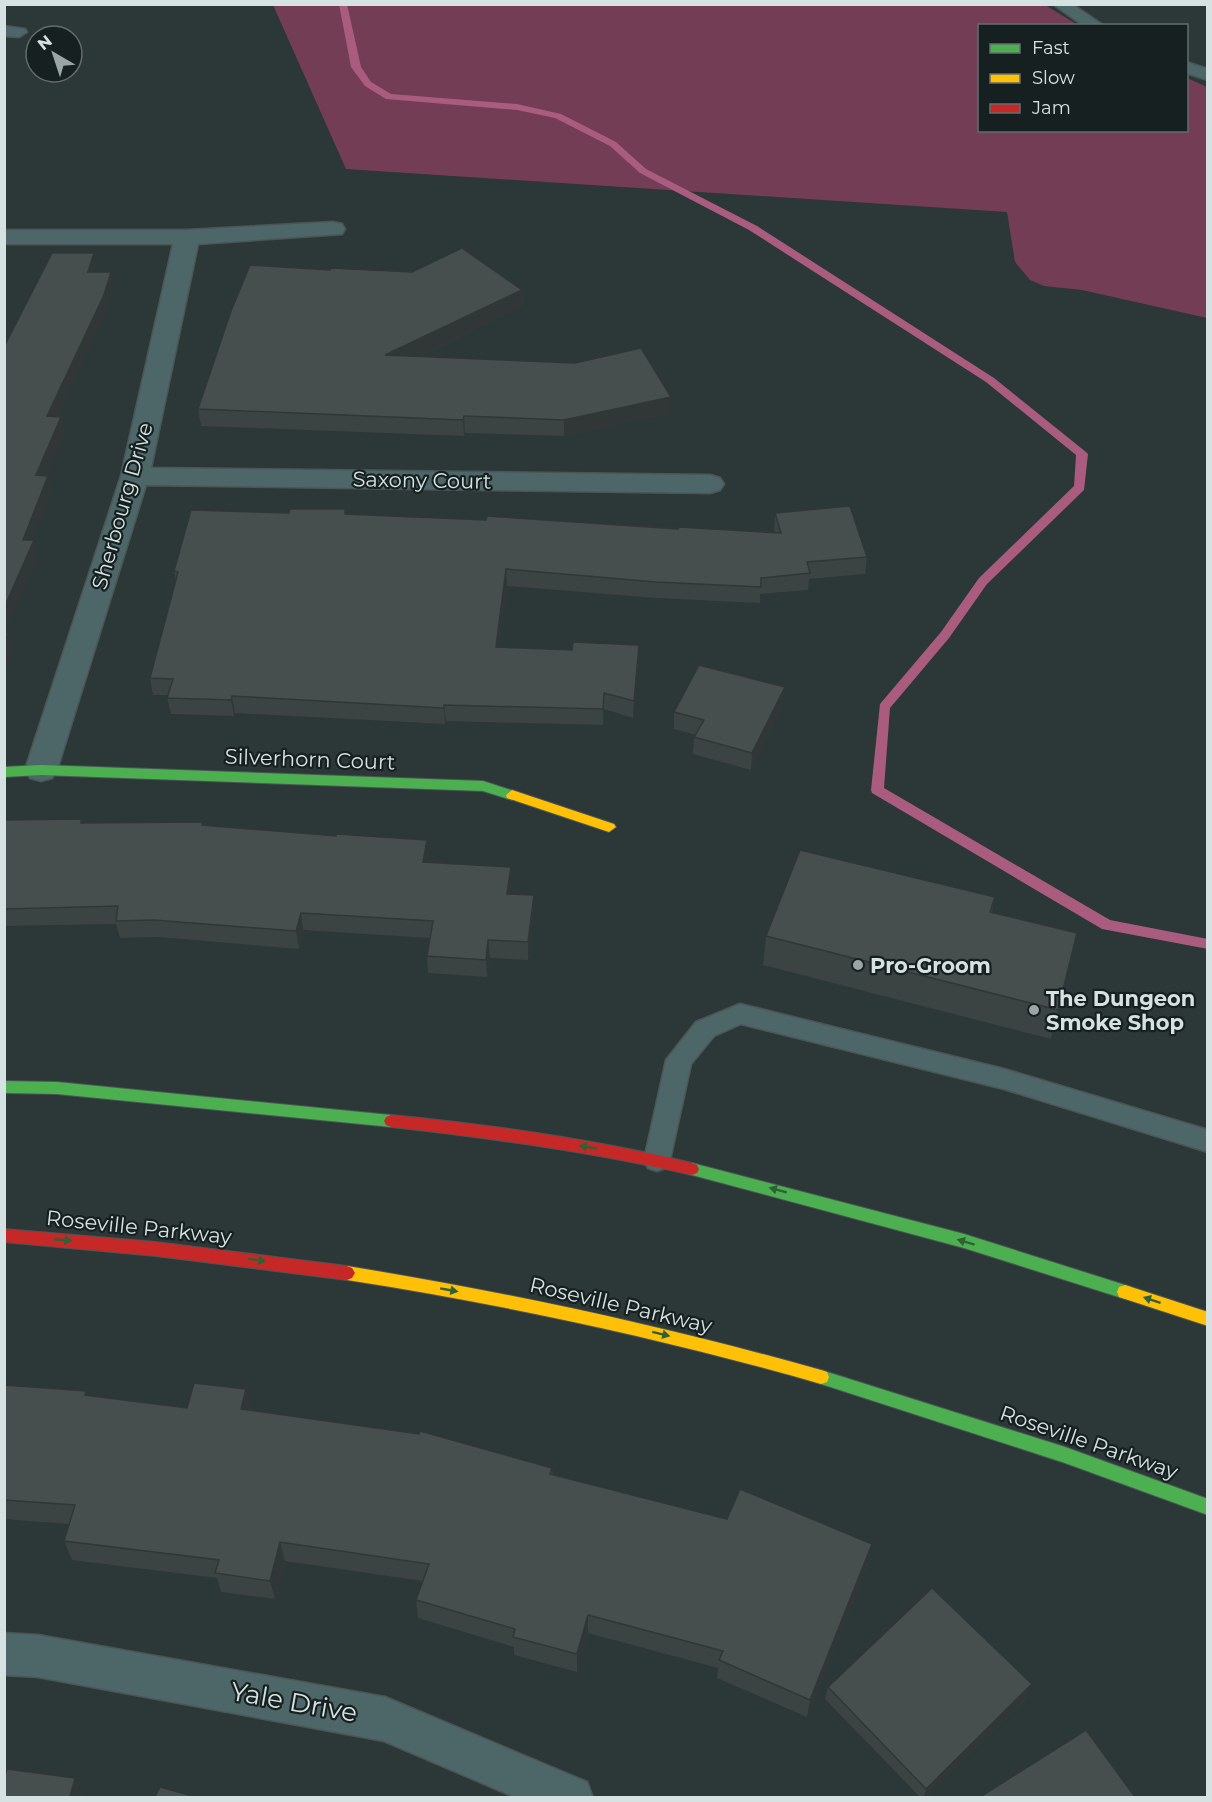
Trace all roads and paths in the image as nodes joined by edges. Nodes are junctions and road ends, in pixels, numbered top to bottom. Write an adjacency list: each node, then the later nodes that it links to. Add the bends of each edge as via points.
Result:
1 (1060, 4): 2 (lane)
2 (1093, 24)
3 (1188, 68): 4 (lane)
4 (1208, 75)
5 (333, 229): 7 (street)
6 (4, 237): 7 (street)
7 (187, 237): 8 (street, Sherbourg Drive)
8 (135, 476): 9 (street, Saxony Court); 10 (street, Sherbourg Drive)
9 (710, 484)
10 (41, 770): 11 (main road, Silverhorn Court); 12 (main road, Silverhorn Court, via 483,786)
11 (4, 772)
12 (609, 827)
13 (4, 1087): 15 (main road, one-way to 13, via 484,1130 57,1088)
14 (1208, 1141): 15 (lane, via 1004,1079 740,1014 705,1029 679,1060)
15 (657, 1160): 17 (main road, one-way to 15, via 964,1241)
16 (4, 1235): 18 (main road, Roseville Parkway, one-way to 18, via 134,1245 292,1264 608,1321 915,1406 1137,1479)
17 (1208, 1319)
18 (1208, 1507)
19 (4, 1654): 20 (street, Yale Drive, via 38,1656 385,1719)
20 (571, 1797)

